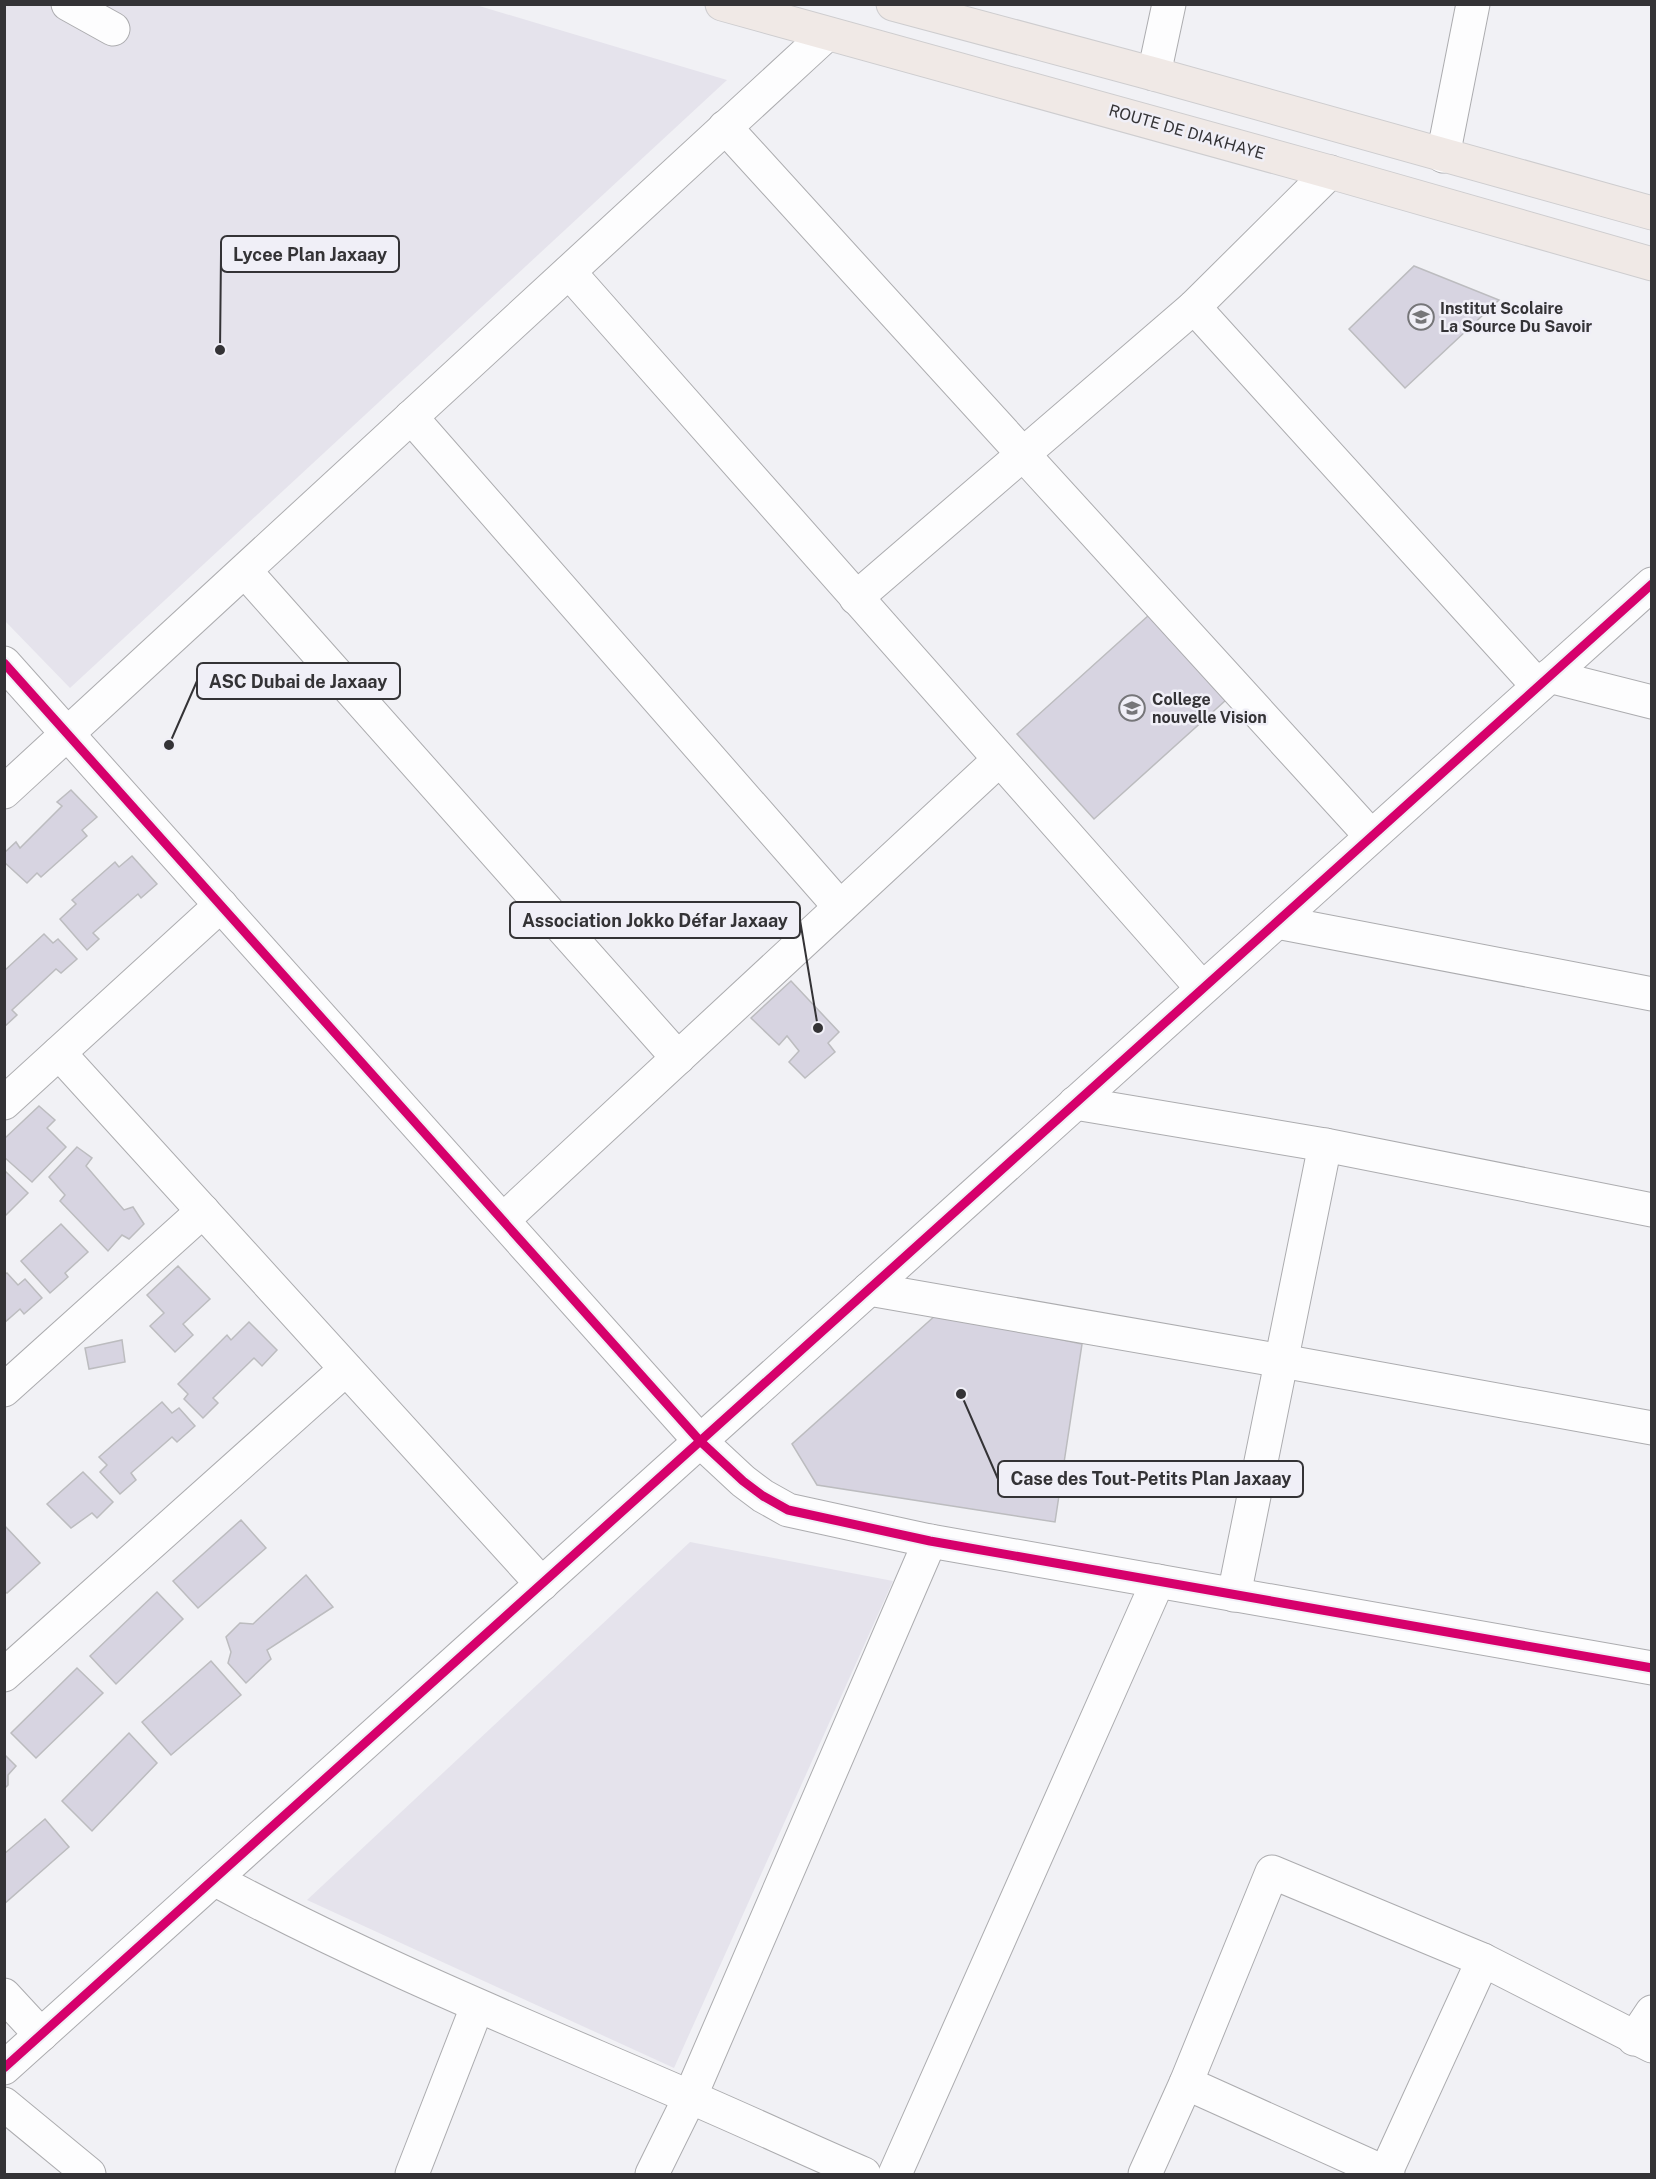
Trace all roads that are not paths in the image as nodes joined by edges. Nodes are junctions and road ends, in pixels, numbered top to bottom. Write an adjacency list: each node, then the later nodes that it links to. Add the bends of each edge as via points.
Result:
1 (68, 4): 6 (street)
2 (722, 4): 7 (main road, ROUTE DE DIAKHAYE)
3 (893, 4): 8 (main road)
4 (1169, 4): 8 (street)
5 (1473, 4): 10 (street)
6 (113, 29)
7 (827, 34): 9 (street); 11 (main road, ROUTE DE DIAKHAYE)
8 (1154, 74): 10 (main road)
9 (725, 128): 14 (street); 17 (street)
10 (1443, 156): 12 (main road)
11 (1330, 172): 13 (main road, ROUTE DE DIAKHAYE); 15 (street)
12 (1652, 213)
13 (1652, 264)
14 (569, 272): 16 (street); 20 (street)
15 (1194, 307): 17 (street); 22 (street)
16 (411, 417): 18 (street); 29 (street)
17 (1023, 454): 20 (street); 27 (street)
18 (245, 571): 24 (street); 34 (street)
19 (1652, 584): 22 (street)
20 (856, 598): 25 (street)
21 (4, 663): 24 (street)
22 (1544, 681): 23 (street); 27 (street)
23 (1652, 702)
24 (68, 734): 26 (street); 28 (street)
25 (999, 760): 29 (street); 31 (street)
26 (4, 792)
27 (1371, 836): 30 (street)
28 (221, 905): 33 (street); 40 (street)
29 (840, 907): 34 (street)
30 (1277, 922): 31 (street); 32 (street)
31 (1202, 988): 36 (street)
32 (1652, 994)
33 (59, 1053): 35 (street); 39 (street)
34 (678, 1058): 40 (street)
35 (4, 1103)
36 (1075, 1103): 37 (street); 41 (street)
37 (1324, 1145): 38 (street); 42 (street)
38 (1652, 1210)
39 (202, 1211): 43 (street); 44 (street)
40 (503, 1220): 46 (street)
41 (869, 1289): 42 (street); 46 (street)
42 (1282, 1361): 45 (street); 50 (street)
43 (346, 1369): 49 (street); 51 (street)
44 (4, 1390)
45 (1652, 1428)
46 (700, 1441): 47 (street, via 743,1481 788,1510); 49 (street)
47 (930, 1541): 48 (street); 61 (street)
48 (1158, 1581): 50 (street); 68 (street)
49 (542, 1584): 53 (street)
50 (1234, 1594): 52 (street)
51 (7, 1667)
52 (1652, 1668)
53 (214, 1879): 56 (street, via 280,1915); 58 (street)
54 (1483, 1959): 57 (street); 60 (street, via 1272,1872); 63 (street)
55 (4, 1995): 58 (street)
56 (477, 2007): 61 (street); 65 (street)
57 (1646, 2032)
58 (41, 2035): 59 (street)
59 (4, 2068)
60 (1186, 2083): 63 (street); 69 (street)
61 (690, 2097): 66 (street); 67 (street)
62 (4, 2104): 64 (street)
63 (1386, 2174)
64 (89, 2175)
65 (412, 2175)
66 (652, 2175)
67 (864, 2175)
68 (895, 2175)
69 (1145, 2175)

